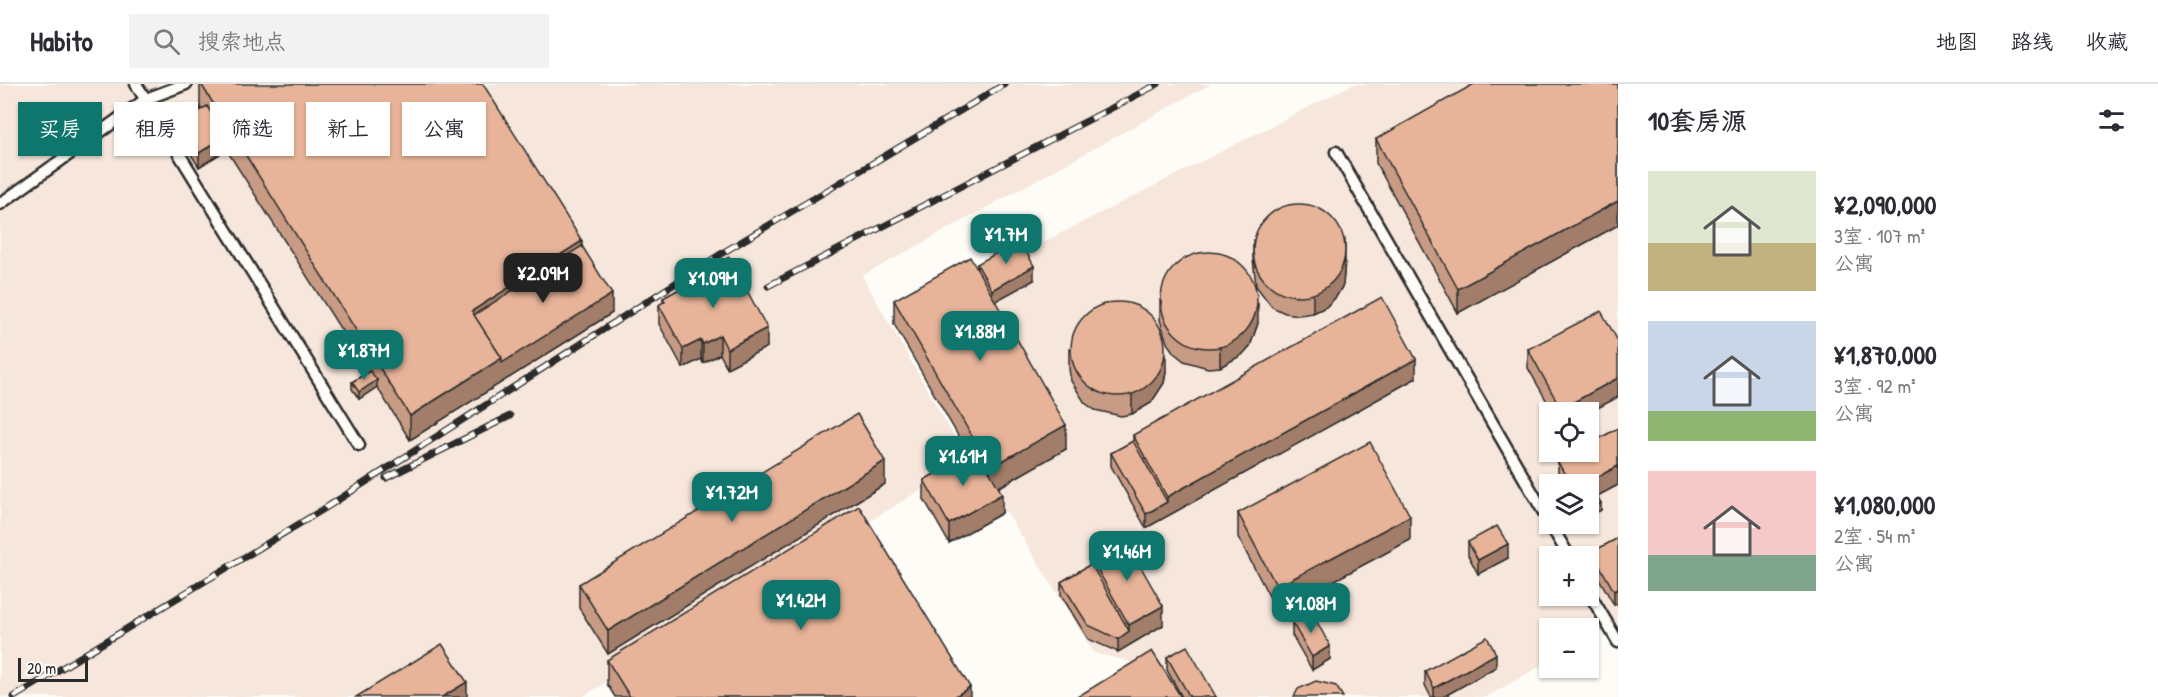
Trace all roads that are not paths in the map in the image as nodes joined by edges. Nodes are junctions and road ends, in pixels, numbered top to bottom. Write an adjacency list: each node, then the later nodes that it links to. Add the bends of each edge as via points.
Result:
1 (136, 84): 3 (lane)
2 (186, 84): 3 (lane)
3 (146, 99): 5 (lane); 6 (lane)
4 (1336, 152): 7 (lane)
5 (0, 204)
6 (359, 445)
7 (1539, 504)
8 (1597, 606): 9 (lane)
9 (1618, 642)

